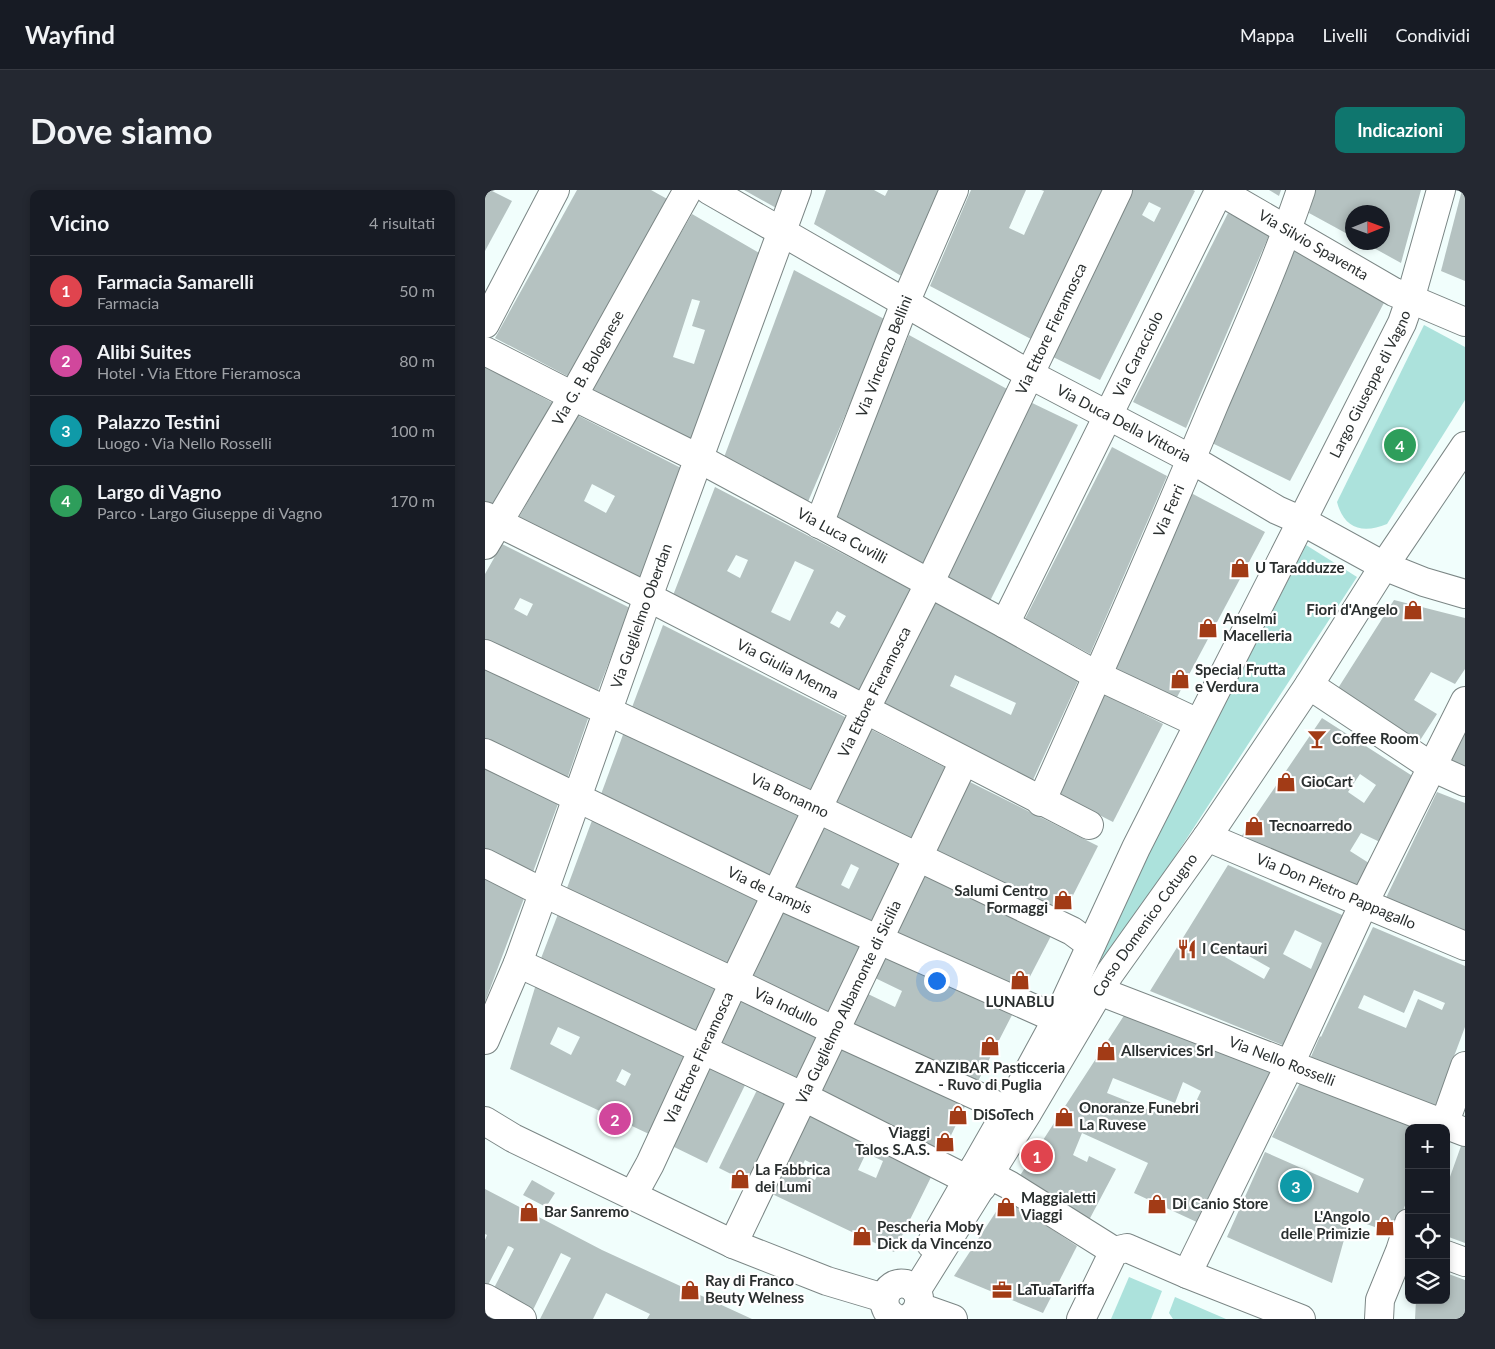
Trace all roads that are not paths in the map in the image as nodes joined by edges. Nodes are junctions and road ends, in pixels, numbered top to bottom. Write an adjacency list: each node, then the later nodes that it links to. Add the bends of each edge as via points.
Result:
1 (555, 190): 15 (street)
2 (687, 190): 18 (street, Via G. B. Bolognese)
3 (709, 190): 11 (street, Via Duca Della Vittoria)
4 (797, 190): 11 (street, Via Guglielmo Oberdan)
5 (954, 190): 13 (street, Via Vincenzo Bellini)
6 (1118, 190): 17 (street, Via Ettore Fieramosca)
7 (1218, 190): 10 (street, Via Silvio Spaventa); 19 (street, Via Caracciolo)
8 (1301, 190): 10 (street, Via Ferri)
9 (1441, 190): 12 (street)
10 (1288, 230): 12 (street, Via Silvio Spaventa); 22 (street, Via Ferri)
11 (781, 232): 13 (street, Via Duca Della Vittoria); 21 (street, Via Guglielmo Oberdan)
12 (1410, 300): 14 (street, Largo Giuseppe di Vagno); 23 (street, Largo Giuseppe di Vagno, via 1402,323)
13 (905, 303): 17 (street, Via Duca Della Vittoria); 24 (street, Via Vincenzo Bellini)
14 (1465, 322)
15 (485, 324)
16 (485, 351): 18 (street, Via Luca Cuvilli)
17 (1029, 374): 19 (street, Via Duca Della Vittoria); 27 (street, Via Ettore Fieramosca)
18 (573, 396): 21 (street, Via Luca Cuvilli); 25 (street, Via G. B. Bolognese)
19 (1107, 416): 22 (street, Via Duca Della Vittoria); 30 (street, Via Caracciolo)
20 (1465, 446): 26 (street)
21 (698, 458): 24 (street, Via Luca Cuvilli); 29 (street, Via Guglielmo Oberdan)
22 (1191, 460): 23 (street, Via Duca Della Vittoria); 32 (street, Via Ferri)
23 (1302, 521): 26 (street, Via Duca Della Vittoria); 37 (street, Corso Domenico Cotugno)
24 (819, 524): 27 (street, Via Luca Cuvilli)
25 (489, 528): 29 (street, Via Giulia Menna)
26 (1384, 566): 28 (street, Via Duca Della Vittoria); 33 (street, Corso Domenico Cotugno)
27 (929, 584): 30 (street, Via Luca Cuvilli); 35 (street, Via Ettore Fieramosca)
28 (1465, 594)
29 (647, 597): 35 (street, Via Giulia Menna); 36 (street, Via Guglielmo Oberdan)
30 (1005, 624): 32 (street, Via Luca Cuvilli)
31 (485, 654): 36 (street, Via Bonanno)
32 (1098, 676): 37 (street, Via Luca Cuvilli); 43 (street, Via Ferri)
33 (1309, 685): 40 (street); 46 (street, Corso Domenico Cotugno)
34 (1465, 701): 40 (street)
35 (865, 710): 39 (street, Via Giulia Menna); 44 (street, Via Ettore Fieramosca)
36 (607, 711): 42 (street, Via Guglielmo Oberdan); 44 (street, Via Bonanno)
37 (1198, 723): 54 (street, Corso Domenico Cotugno)
38 (485, 754): 42 (street, Via de Lampis)
39 (964, 761): 43 (street, Via Giulia Menna); 47 (street, Via Guglielmo Albamonte di Sicilia)
40 (1432, 767): 41 (street); 51 (street)
41 (1465, 782)
42 (577, 798): 49 (street, Via Guglielmo Oberdan); 50 (street, Via de Lampis)
43 (1041, 802): 45 (street, Via Giulia Menna)
44 (818, 809): 47 (street, Via Bonanno); 50 (street, Via Ettore Fieramosca)
45 (1089, 825)
46 (1207, 837): 51 (street, Via Don Pietro Pappagallo); 57 (street, Corso Domenico Cotugno)
47 (918, 858): 52 (street, Via Guglielmo Albamonte di Sicilia); 54 (street, Via Bonanno, via 1071,931)
48 (485, 863): 49 (street, Via Indullo)
49 (544, 893): 55 (street, Via Guglielmo Oberdan); 56 (street, Via Indullo)
50 (776, 894): 52 (street, Via de Lampis); 56 (street, Via Ettore Fieramosca)
51 (1364, 903): 53 (street, Via Don Pietro Pappagallo); 62 (street)
52 (879, 940): 58 (street, Via de Lampis); 59 (street, Via Guglielmo Albamonte di Sicilia)
53 (1465, 946)
54 (1089, 951): 57 (street, Via Nello Rosselli, via 1088,969); 58 (street, Corso Domenico Cotugno)
55 (518, 963): 60 (street, Via Guglielmo Oberdan); 61 (street)
56 (735, 982): 59 (street, Via Indullo); 61 (street, Via Ettore Fieramosca)
57 (1104, 982): 62 (street, Via Nello Rosselli); 65 (street, Corso Domenico Cotugno)
58 (1057, 1019): 65 (street, Corso Domenico Cotugno)
59 (835, 1031): 64 (street, Via Guglielmo Albamonte di Sicilia); 65 (street, Via Indullo)
60 (485, 1040)
61 (703, 1050): 64 (street); 69 (street, Via Ettore Fieramosca)
62 (1291, 1064): 67 (street, Via Nello Rosselli); 75 (street)
63 (1465, 1066): 67 (street)
64 (804, 1097): 68 (street); 71 (street, Via Guglielmo Albamonte di Sicilia)
65 (1018, 1111): 68 (street, Corso Domenico Cotugno)
66 (485, 1121): 69 (street, via 513,1138)
67 (1451, 1128)
68 (978, 1177): 72 (street, via 1009,1186); 77 (street, Corso Domenico Cotugno)
69 (633, 1195): 71 (street)
70 (1405, 1239): 82 (street, via 1380,1300)
71 (733, 1244): 77 (street)
72 (1114, 1251): 75 (street, via 1127,1248); 80 (street)
73 (1450, 1256): 74 (street)
74 (1465, 1262)
75 (1187, 1274): 81 (street)
76 (485, 1298): 78 (street)
77 (900, 1306): 79 (street)
78 (522, 1319)
79 (953, 1319)
80 (1081, 1319)
81 (1301, 1319)
82 (1379, 1319)

